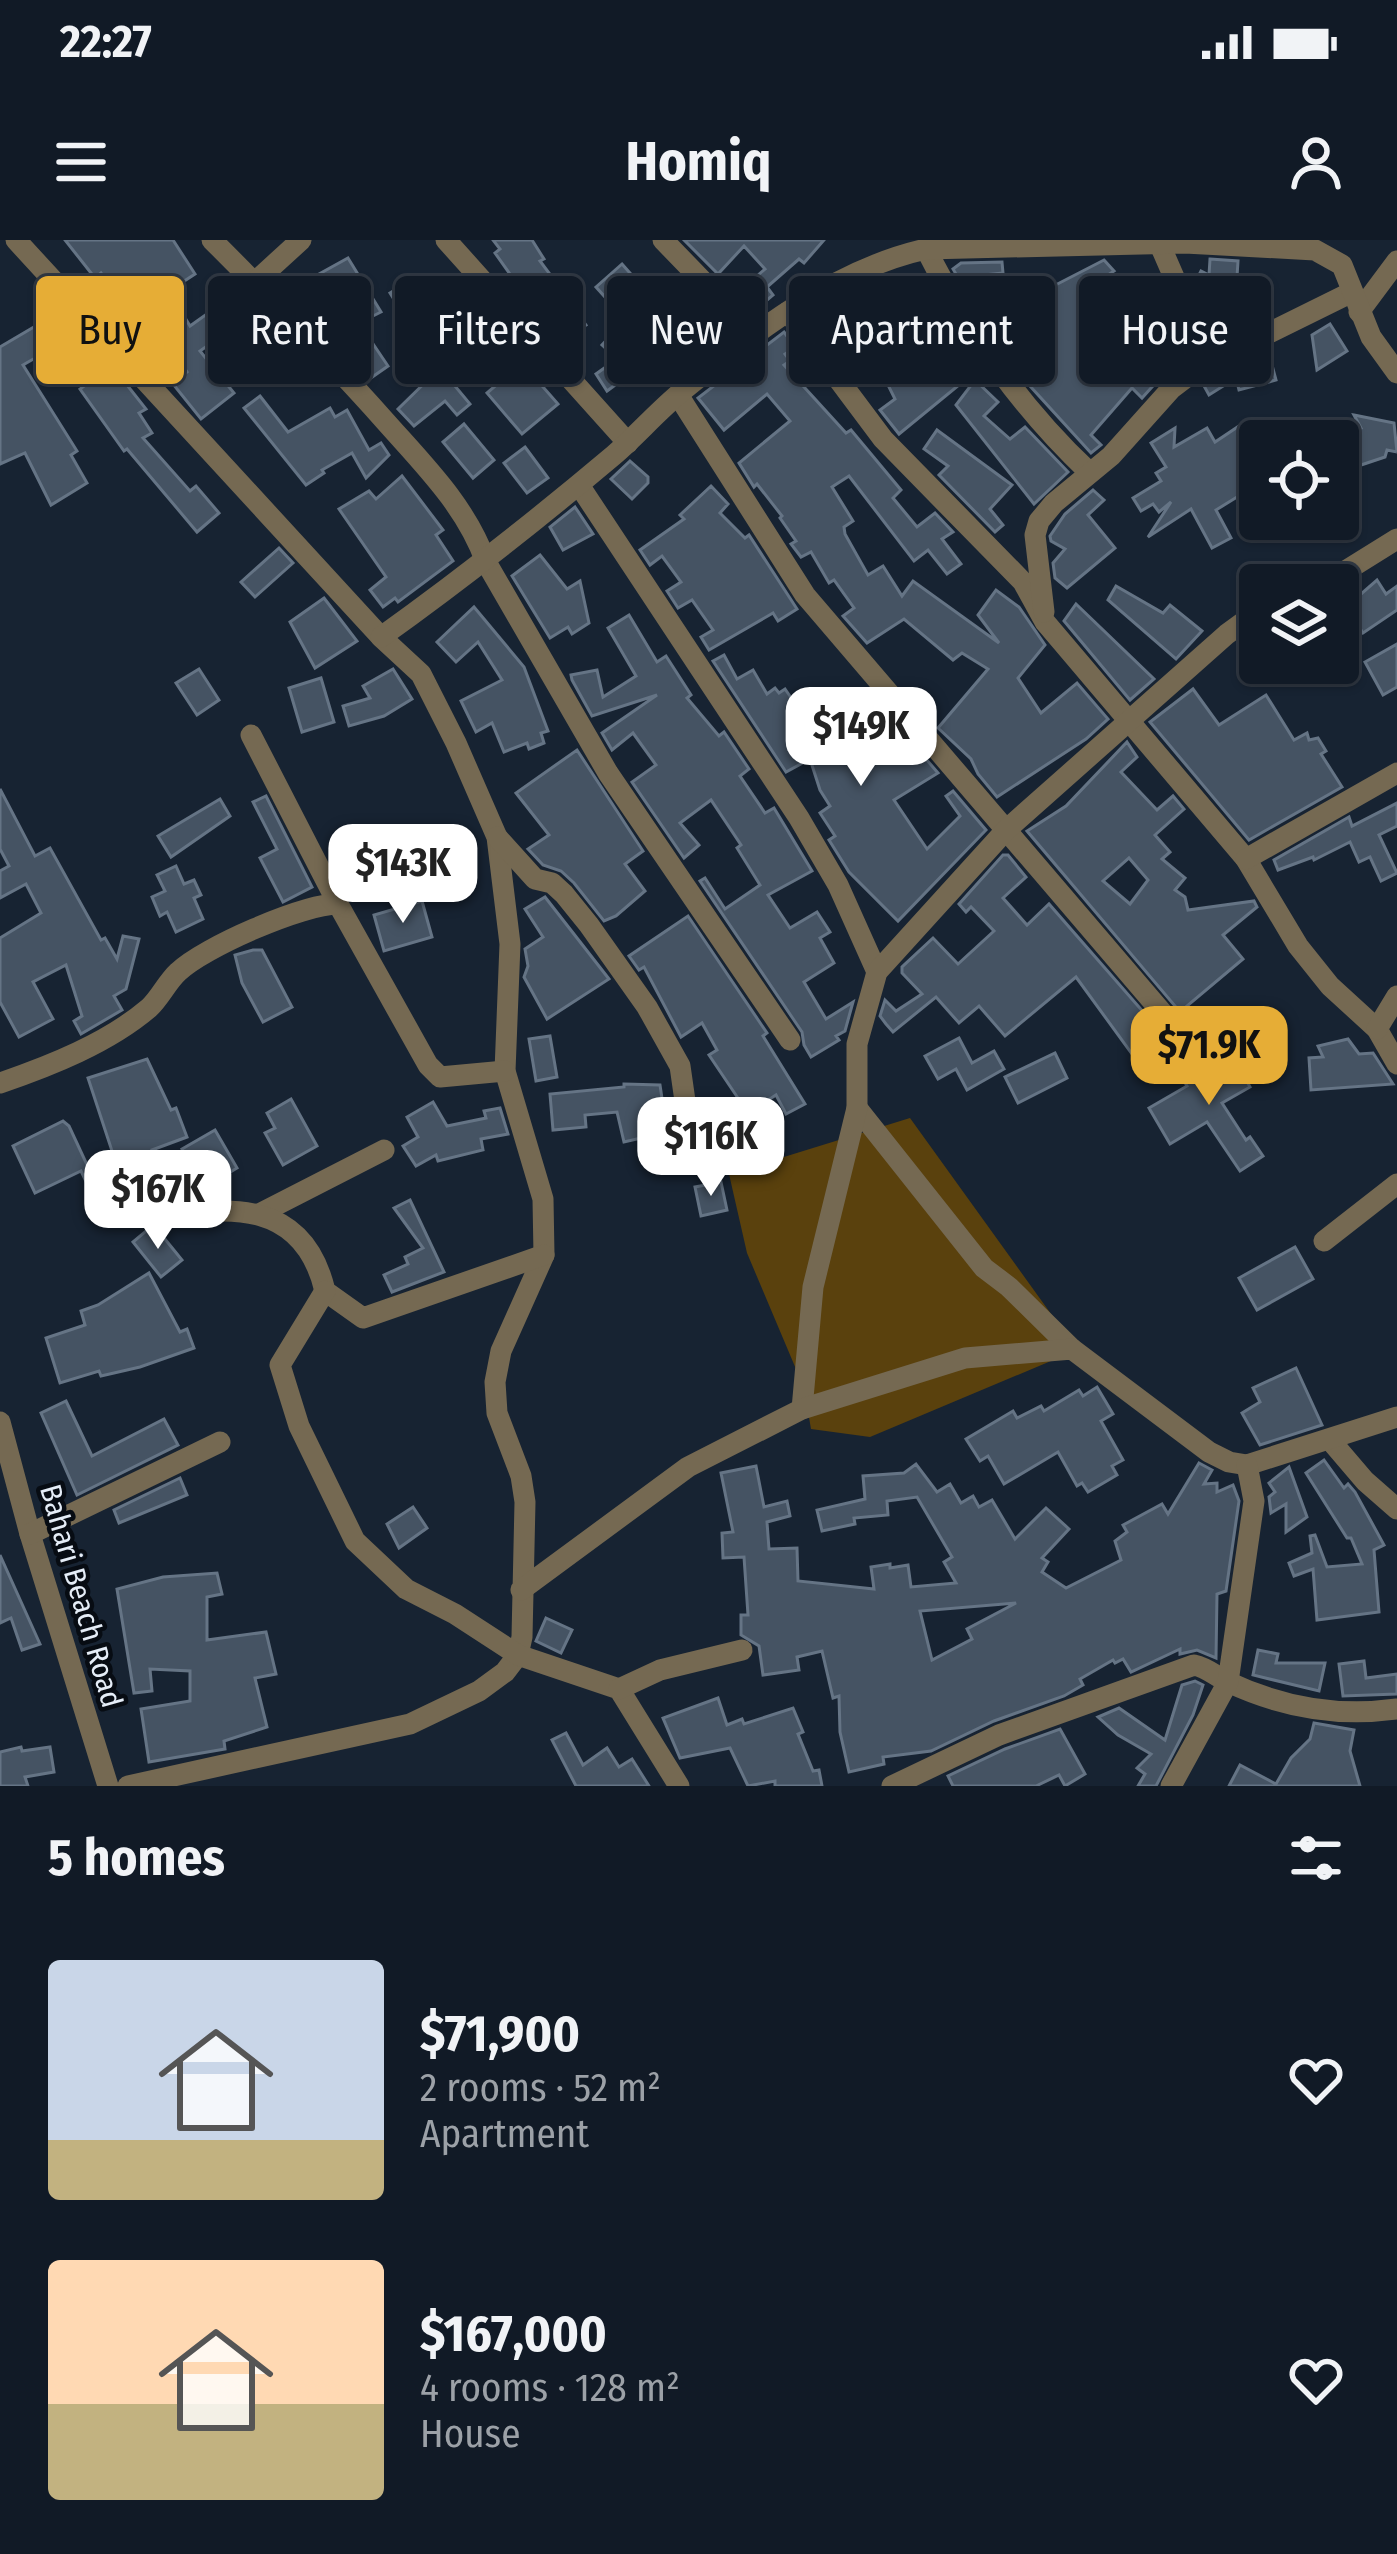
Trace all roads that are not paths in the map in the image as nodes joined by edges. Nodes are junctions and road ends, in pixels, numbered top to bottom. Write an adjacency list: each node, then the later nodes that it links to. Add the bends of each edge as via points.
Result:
1 (16, 240): 32 (street)
2 (212, 240): 11 (street)
3 (301, 240): 12 (street)
4 (446, 240): 24 (street)
5 (663, 240): 13 (street)
6 (967, 244): 7 (street); 9 (street)
7 (1160, 244): 14 (street); 15 (street, via 1315,250 1342,265)
8 (897, 248): 9 (street); 16 (street)
9 (926, 249): 25 (street, via 994,365)
10 (1397, 261): 15 (street)
11 (248, 276)
12 (261, 276)
13 (698, 276)
14 (1174, 276)
15 (1355, 302): 18 (street); 19 (street)
16 (788, 312): 17 (street); 30 (street, via 883,439 1023,582)
17 (765, 328)
18 (1271, 337)
19 (1397, 373)
20 (353, 384): 28 (street, via 446,488)
21 (691, 384): 23 (street)
22 (1178, 384): 25 (street)
23 (678, 394): 24 (street); 36 (street, via 805,595)
24 (628, 443): 26 (street)
25 (1089, 472): 30 (street, via 1039,521)
26 (579, 484): 28 (street); 40 (street, via 799,818)
27 (1397, 539): 29 (street)
28 (486, 562): 32 (street); 44 (street, via 608,773)
29 (1357, 564)
30 (1046, 622): 33 (street)
31 (1239, 625): 33 (street)
32 (381, 637): 37 (street, via 421,674)
33 (1130, 723): 36 (street); 38 (street)
34 (251, 735): 39 (street)
35 (1397, 772): 38 (street)
36 (1006, 830): 40 (street); 42 (street)
37 (496, 837): 46 (street, via 510,944); 48 (street, via 590,925 680,1066)
38 (1246, 859): 43 (street, via 1312,966)
39 (338, 904): 46 (street, via 440,1077); 47 (street, via 223,941 117,1028)
40 (878, 972): 49 (street, via 856,1045)
41 (1397, 996): 43 (street)
42 (1166, 1017)
43 (1377, 1029): 45 (street)
44 (790, 1040)
45 (1397, 1064)
46 (505, 1071): 55 (street, via 543,1199)
47 (0, 1082)
48 (685, 1101)
49 (857, 1108): 57 (street, via 984,1268); 58 (street, via 813,1287)
50 (385, 1150): 52 (street)
51 (1397, 1184): 54 (street)
52 (261, 1213): 53 (street, via 203,1209); 56 (street, via 318,1262)
53 (155, 1219)
54 (1324, 1241)
55 (544, 1255): 56 (street, via 363,1318); 66 (street, via 494,1382 526,1502)
56 (325, 1291): 68 (street, via 280,1365 299,1426 355,1541 406,1589)
57 (1072, 1349): 58 (street, via 965,1358); 63 (street, via 1209,1452)
58 (802, 1409): 66 (street, via 688,1467)
59 (1397, 1417): 61 (street)
60 (0, 1422): 65 (street, Bahari Beach Road)
61 (1330, 1440): 63 (street); 64 (street)
62 (220, 1442): 65 (street)
63 (1247, 1465): 69 (street, via 1254,1501)
64 (1397, 1509)
65 (30, 1534): 72 (street, Bahari Beach Road)
66 (521, 1590): 68 (street)
67 (742, 1649): 70 (street)
68 (518, 1655): 70 (street); 73 (street, via 479,1691 410,1724)
69 (1228, 1682): 71 (street, via 1336,1713); 75 (street, via 1194,1665 999,1736); 76 (street)
70 (619, 1689): 74 (street)
71 (1397, 1708)
72 (108, 1786)
73 (128, 1786)
74 (679, 1786)
75 (892, 1786)
76 (1171, 1786)

